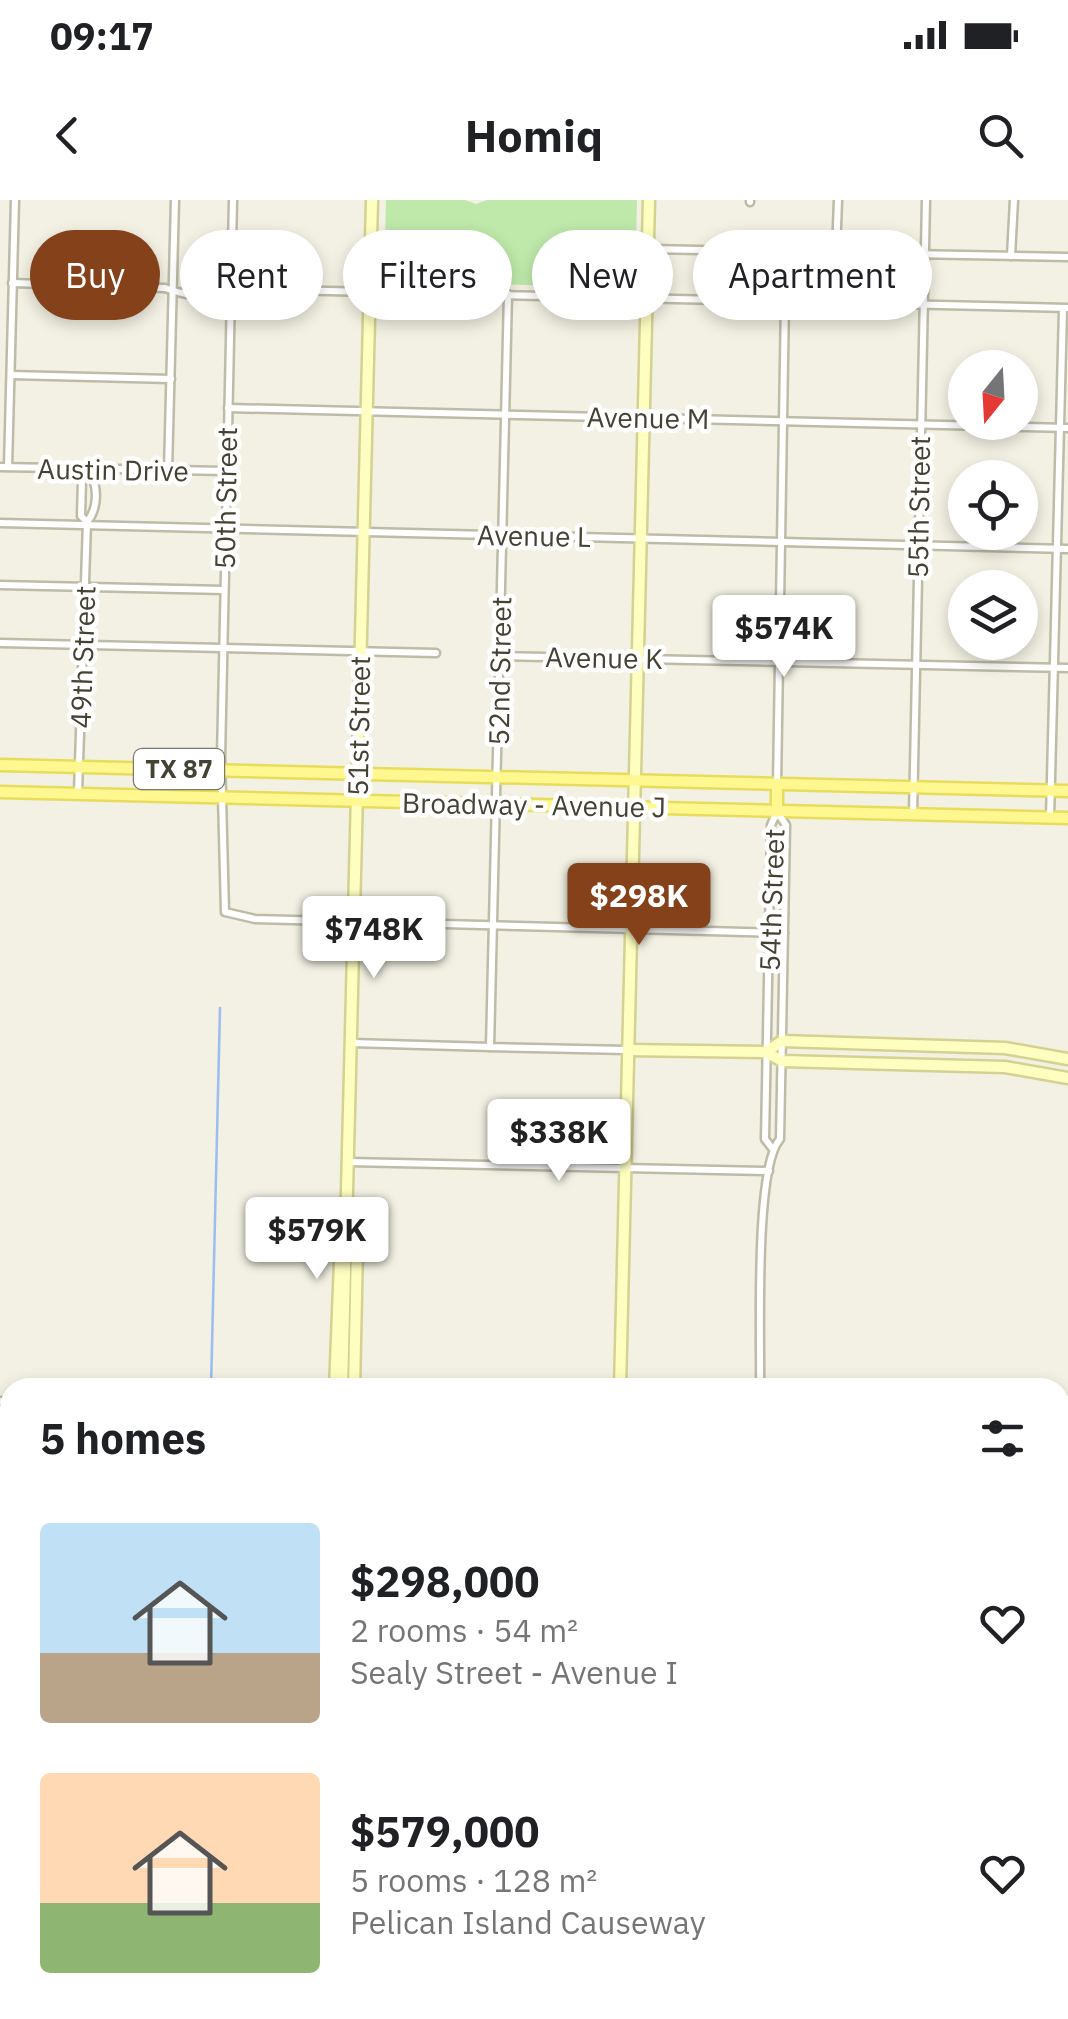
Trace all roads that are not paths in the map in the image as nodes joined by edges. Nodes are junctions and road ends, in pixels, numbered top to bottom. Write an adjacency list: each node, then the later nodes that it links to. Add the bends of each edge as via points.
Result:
1 (15, 200): 17 (street)
2 (175, 200): 18 (street)
3 (233, 200): 9 (street, 50th Street)
4 (372, 200): 10 (street, 51st Street)
5 (649, 200): 11 (street)
6 (838, 200): 12 (street)
7 (926, 200): 13 (street, 55th Street)
8 (1014, 200): 15 (street)
9 (232, 230)
10 (371, 230)
11 (648, 230)
12 (837, 230)
13 (925, 230)
14 (932, 254): 15 (street)
15 (1011, 256): 16 (street)
16 (1068, 257)
17 (12, 283): 18 (street); 29 (street)
18 (173, 291): 19 (street); 31 (street)
19 (180, 291)
20 (932, 305): 21 (street)
21 (1066, 308): 38 (street)
22 (230, 320): 32 (street, 50th Street)
23 (369, 320): 33 (street, 51st Street)
24 (508, 320): 34 (street, 52nd Street)
25 (646, 320): 35 (street)
26 (785, 320): 36 (street)
27 (923, 320): 37 (street, 55th Street)
28 (0, 346): 29 (street)
29 (11, 346): 30 (street)
30 (11, 375): 31 (street); 39 (street)
31 (171, 379): 41 (street)
32 (228, 408): 33 (street, Avenue M); 42 (street, 50th Street)
33 (367, 411): 34 (street, Avenue M); 46 (street, 51st Street)
34 (506, 414): 35 (street, Avenue M); 47 (street, 52nd Street)
35 (644, 418): 36 (street, Avenue M); 48 (street)
36 (781, 421): 37 (street, Avenue M); 49 (street)
37 (920, 424): 38 (street, Avenue M); 50 (street, 55th Street)
38 (1064, 428): 51 (street)
39 (4, 467): 40 (street, Austin Drive)
40 (89, 471): 41 (street, Austin Drive); 43 (street, 49th Street, via 96,482); 43 (street, 49th Street, via 82,480 81,516)
41 (168, 471): 42 (street, Austin Drive)
42 (227, 471): 45 (street, 50th Street)
43 (87, 523): 44 (street, Avenue L); 45 (street, Avenue L); 54 (street, 49th Street)
44 (0, 524)
45 (226, 526): 46 (street, Avenue L); 55 (street, 50th Street)
46 (364, 532): 47 (street, Avenue L); 59 (street, 51st Street)
47 (503, 536): 48 (street, Avenue L); 61 (street, 52nd Street)
48 (641, 538): 49 (street, Avenue L); 62 (street)
49 (778, 541): 50 (street, Avenue L); 63 (street)
50 (918, 546): 51 (street, Avenue L); 64 (street, 55th Street)
51 (1057, 548): 52 (street, Avenue L); 65 (street)
52 (1068, 549)
53 (0, 585): 54 (street)
54 (85, 587): 55 (street); 57 (street, 49th Street)
55 (224, 590): 58 (street, 50th Street)
56 (0, 643): 57 (street)
57 (84, 645): 58 (street); 68 (street, 49th Street)
58 (223, 648): 59 (street); 69 (street, 50th Street)
59 (360, 651): 60 (street); 70 (street, 51st Street)
60 (436, 652)
61 (500, 656): 62 (street, Avenue K); 71 (street, 52nd Street)
62 (638, 659): 63 (street, Avenue K); 72 (street)
63 (776, 662): 64 (street, Avenue K); 73 (street)
64 (915, 665): 65 (street, Avenue K); 74 (street, 55th Street)
65 (1054, 668): 66 (street, Avenue K); 75 (street)
66 (1068, 668)
67 (0, 765): 68 (main road, Broadway - Avenue J / TX 87)
68 (80, 767): 69 (main road, Broadway - Avenue J / TX 87); 78 (street, 49th Street)
69 (220, 770): 70 (main road, Broadway - Avenue J / TX 87); 79 (street, 50th Street)
70 (358, 774): 71 (main road, Broadway - Avenue J / TX 87); 80 (street, 51st Street)
71 (498, 777): 72 (main road, Broadway - Avenue J / TX 87); 81 (street, 52nd Street)
72 (635, 780): 73 (main road, Broadway - Avenue J / TX 87); 82 (street)
73 (776, 785): 74 (main road, Broadway - Avenue J / TX 87); 83 (main road)
74 (914, 788): 75 (main road, Broadway - Avenue J / TX 87); 84 (street, 55th Street)
75 (1051, 791): 77 (main road, Broadway - Avenue J / TX 87); 85 (street)
76 (0, 792): 78 (main road, Broadway - Avenue J / TX 87)
77 (1068, 792)
78 (78, 793): 79 (main road, Broadway - Avenue J / TX 87)
79 (220, 796): 80 (main road, Broadway - Avenue J / TX 87); 87 (street, 50th Street, via 225,912)
80 (358, 800): 81 (main road, Broadway - Avenue J / TX 87); 87 (street, 51st Street)
81 (496, 804): 82 (main road, Broadway - Avenue J / TX 87); 88 (street, 52nd Street)
82 (634, 807): 83 (main road, Broadway - Avenue J / TX 87); 89 (street)
83 (777, 812): 84 (main road, Broadway - Avenue J / TX 87); 90 (street, 54th Street, via 771,825); 91 (street, 54th Street, via 786,825)
84 (914, 814): 85 (main road, Broadway - Avenue J / TX 87)
85 (1050, 818): 86 (main road, Broadway - Avenue J / TX 87)
86 (1068, 818)
87 (356, 922): 88 (street); 93 (street, 51st Street)
88 (495, 926): 89 (street); 95 (street, 52nd Street)
89 (631, 930): 90 (street); 97 (street)
90 (770, 932): 91 (street); 98 (street, 54th Street)
91 (784, 933): 92 (street, 54th Street)
92 (782, 1041): 94 (street); 98 (street); 100 (street, 54th Street)
93 (352, 1043): 95 (street); 105 (street, 51st Street)
94 (904, 1046): 96 (street); 101 (street)
95 (490, 1047): 97 (street)
96 (1005, 1048): 99 (street); 102 (street)
97 (628, 1050): 98 (street); 106 (street)
98 (766, 1052): 100 (street); 104 (street, 54th Street, via 765,1139)
99 (1068, 1058)
100 (782, 1061): 101 (street); 104 (street, 54th Street, via 780,1139)
101 (904, 1064): 102 (street)
102 (1005, 1066): 103 (street)
103 (1068, 1078)
104 (772, 1148): 107 (street, 54th Street)
105 (349, 1162): 106 (street); 108 (street, 51st Street)
106 (625, 1167): 107 (street); 112 (street)
107 (770, 1170): 113 (street, 54th Street)
108 (348, 1181): 109 (street, via 337,1254); 110 (street, 51st Street); 111 (street, via 357,1248)
109 (338, 1378)
110 (339, 1378)
111 (354, 1378)
112 (620, 1378)
113 (760, 1378)

